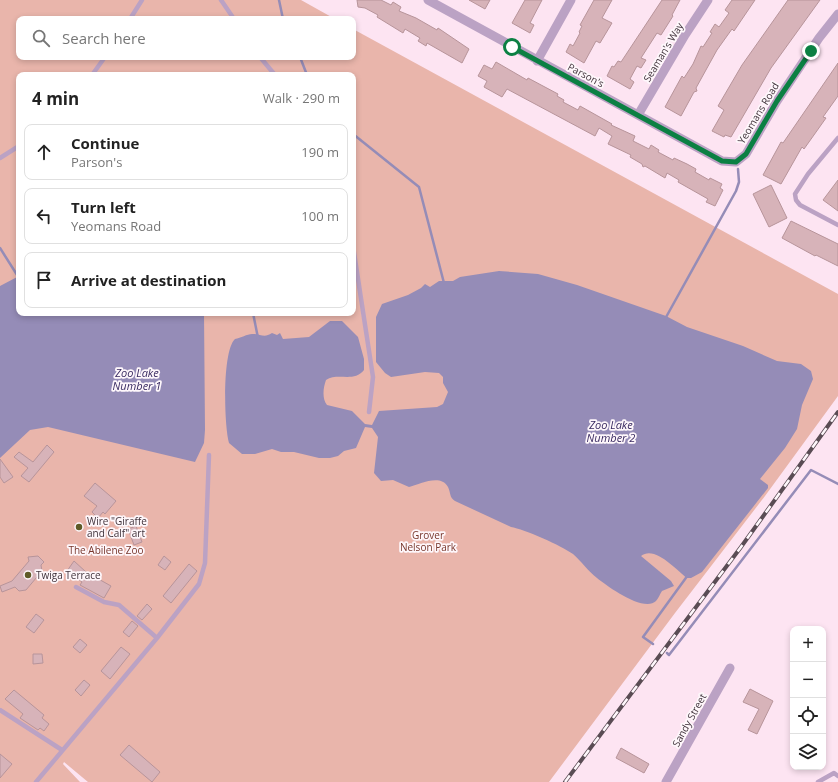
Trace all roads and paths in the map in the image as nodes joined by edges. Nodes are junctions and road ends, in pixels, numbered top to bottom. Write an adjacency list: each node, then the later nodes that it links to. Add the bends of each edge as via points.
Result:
1 (142, 0): 7 (lane)
2 (221, 0): 8 (lane)
3 (428, 0): 6 (street, Parson's)
4 (570, 0): 12 (street)
5 (708, 0): 15 (street, Seaman's Way)
6 (439, 3): 12 (street, Parson's)
7 (132, 16)
8 (232, 16)
9 (837, 17): 19 (street, Yeomans Road, via 777,101 746,154)
10 (103, 60): 13 (lane)
11 (262, 60): 14 (lane)
12 (537, 61): 15 (street, Parson's)
13 (94, 72)
14 (272, 72)
15 (638, 115): 19 (street, Parson's, via 722,161)
16 (838, 138): 20 (lane, via 795,194 800,204)
17 (16, 148): 18 (lane)
18 (0, 158)
19 (736, 162)
20 (838, 225)
21 (356, 266): 22 (lane, via 373,377)
22 (369, 412)
23 (209, 456): 25 (lane, via 203,573 193,594)
24 (76, 587): 25 (lane, via 104,602 120,605)
25 (157, 638): 28 (lane)
26 (730, 668): 31 (street, Sandy Street)
27 (0, 710): 28 (lane)
28 (62, 750): 30 (lane)
29 (838, 776): 32 (lane, via 834,773)
30 (36, 782)
31 (666, 782)
32 (818, 782)

